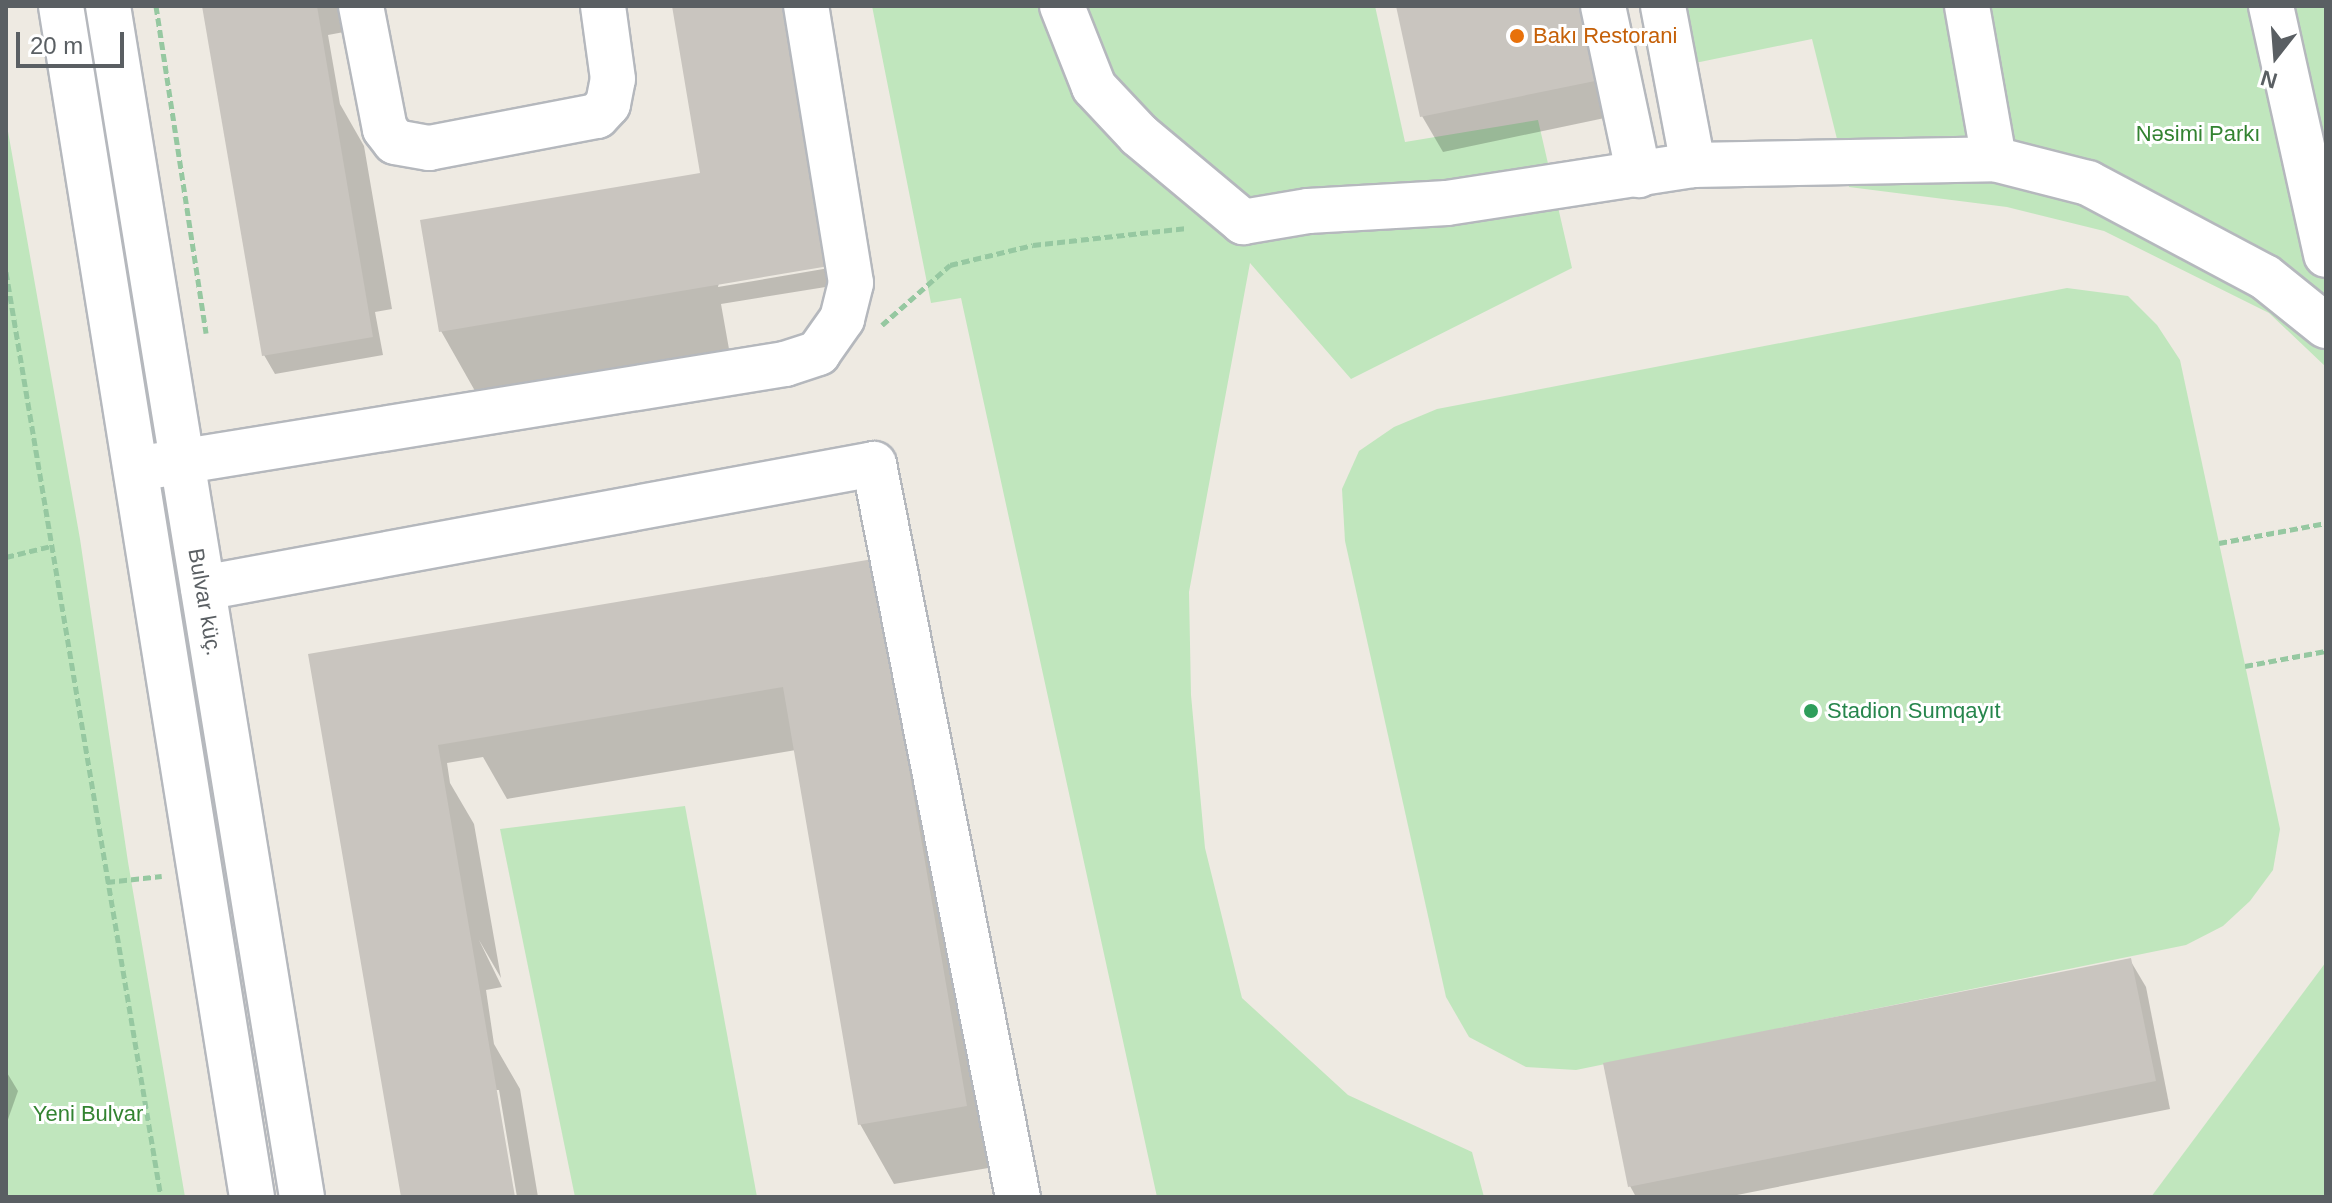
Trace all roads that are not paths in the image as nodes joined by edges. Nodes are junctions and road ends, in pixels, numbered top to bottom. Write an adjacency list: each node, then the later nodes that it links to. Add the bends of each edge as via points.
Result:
1 (61, 6): 17 (street)
2 (108, 6): 16 (street, Bulvar küç.)
3 (361, 6): 4 (street, via 385,129 395,142 429,148 597,116 608,104 613,79)
4 (603, 6)
5 (806, 6): 16 (street, via 851,283 842,319 818,353 785,364)
6 (1062, 6): 13 (street, via 1094,87 1139,135 1243,222 1308,211 1447,203)
7 (1603, 6): 13 (street)
8 (1967, 6): 11 (street)
9 (2271, 6): 14 (street)
10 (1666, 7): 12 (street)
11 (1994, 159): 12 (street); 15 (street, via 2088,183 2265,277)
12 (1693, 165): 13 (street)
13 (1639, 175)
14 (2326, 255)
15 (2326, 326)
16 (181, 462): 17 (street); 18 (street, Bulvar küç.)
17 (136, 469): 19 (street)
18 (203, 588): 20 (street, Bulvar küç.); 21 (street, via 874,464)
19 (252, 1197)
20 (302, 1197)
21 (1018, 1197)

